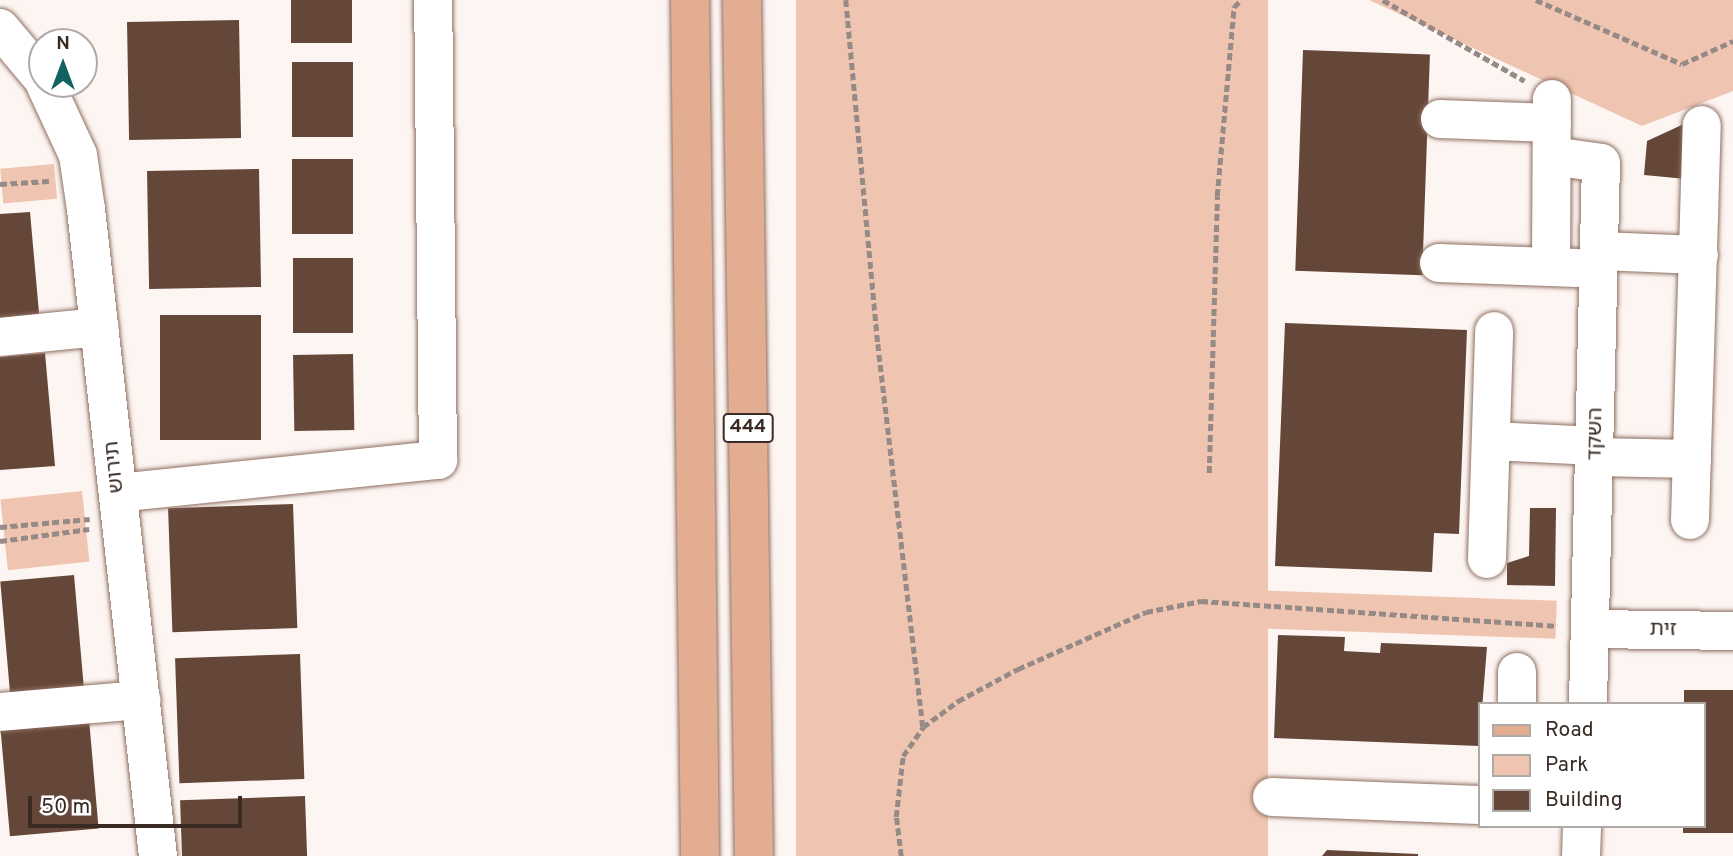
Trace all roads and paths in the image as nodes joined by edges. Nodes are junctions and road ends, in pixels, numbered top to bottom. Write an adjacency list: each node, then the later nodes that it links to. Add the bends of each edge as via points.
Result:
1 (433, 0): 28 (street, via 438,460)
2 (690, 0): 43 (main road, 444)
3 (742, 0): 44 (main road, 444)
4 (846, 0): 38 (path, via 878,344)
5 (1241, 0): 27 (path, via 1234,7 1217,195)
6 (1382, 0): 14 (path)
7 (1536, 0): 9 (path, via 1682,64)
8 (0, 28): 10 (street)
9 (1733, 41)
10 (28, 61)
11 (52, 98): 15 (street, תירוש, via 78,155)
12 (1440, 119): 14 (street)
13 (1702, 125): 17 (street)
14 (1552, 126): 18 (street, השקד, via 1601,163); 20 (street)
15 (82, 180): 16 (path); 21 (street, תירוש)
16 (0, 184)
17 (1699, 255): 18 (street); 26 (street)
18 (1599, 260): 20 (street); 25 (street, השקד)
19 (1439, 263): 20 (street)
20 (1551, 267)
21 (99, 327): 23 (street); 28 (street, תירוש)
22 (1494, 331): 24 (street)
23 (0, 337)
24 (1491, 441): 25 (street); 32 (street)
25 (1596, 452): 26 (street); 33 (street, השקד)
26 (1692, 459): 29 (street)
27 (1209, 473)
28 (120, 512): 30 (path); 31 (path); 35 (street, תירוש)
29 (1690, 520)
30 (0, 527)
31 (0, 541)
32 (1487, 559)
33 (1592, 629): 34 (street, זית); 36 (street, השקד); 38 (path, via 1201,601 1146,612 1088,635 958,701)
34 (1733, 631)
35 (141, 700): 37 (street); 42 (street, תירוש)
36 (1588, 702)
37 (0, 712)
38 (923, 727): 45 (path, via 903,756 896,817)
39 (1272, 797): 40 (street)
40 (1478, 805)
41 (1582, 828): 46 (street)
42 (158, 856)
43 (700, 856)
44 (754, 856)
45 (901, 856)
46 (1581, 856)

